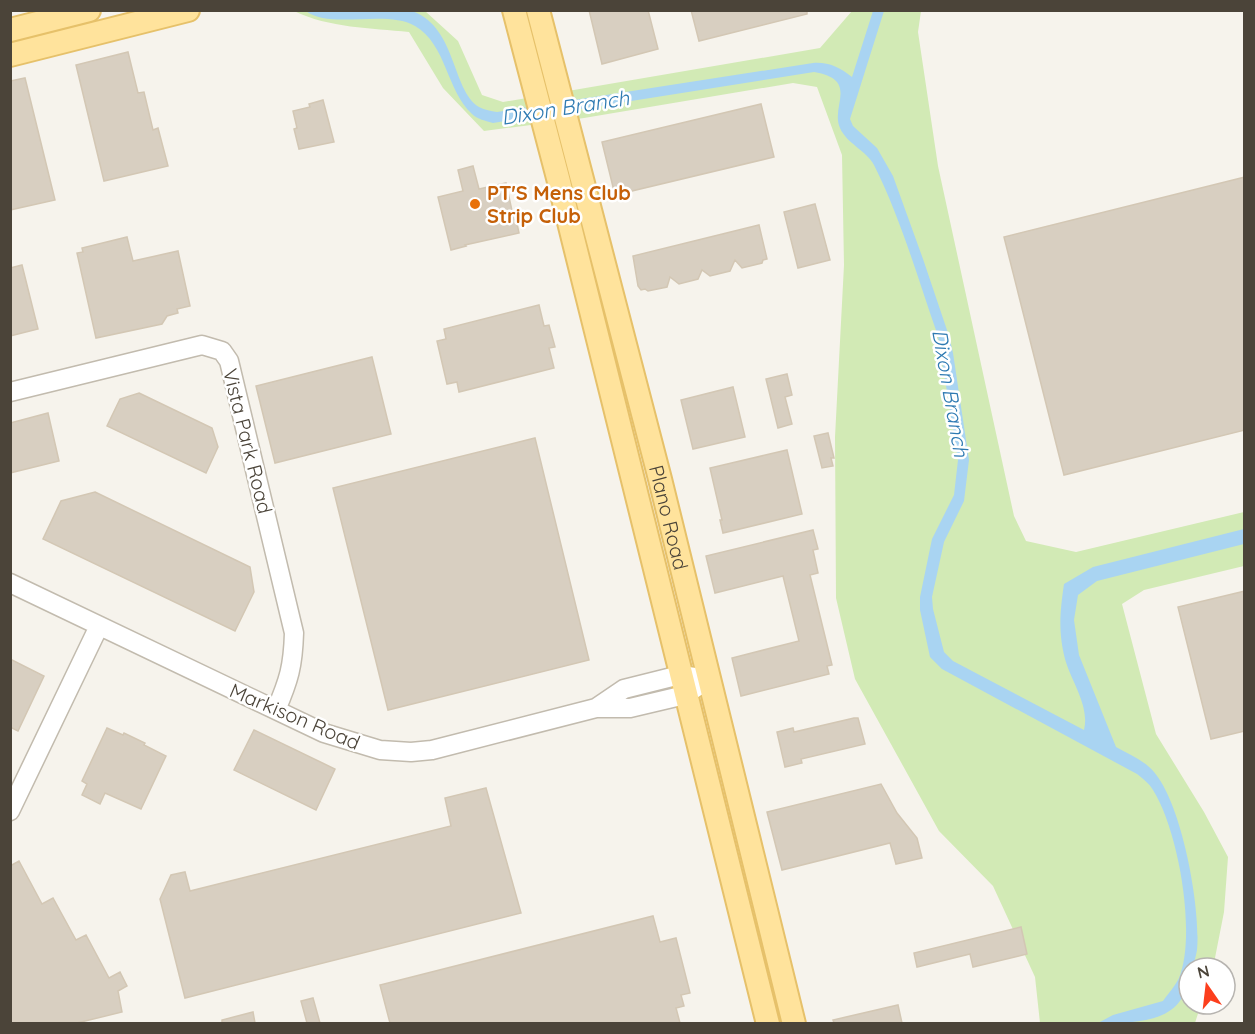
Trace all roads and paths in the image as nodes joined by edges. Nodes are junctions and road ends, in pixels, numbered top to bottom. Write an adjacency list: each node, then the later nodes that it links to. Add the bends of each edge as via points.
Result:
1 (88, 10): 5 (main road)
2 (188, 10): 6 (main road)
3 (514, 10): 7 (main road, Plano Road)
4 (538, 10): 8 (main road, Plano Road)
5 (10, 30)
6 (10, 55)
7 (564, 203): 8 (main road); 11 (main road, Plano Road)
8 (590, 209): 10 (main road, Plano Road)
9 (10, 392): 16 (street, Vista Park Road, via 202,345 222,351 229,362 294,633 289,679)
10 (641, 407): 11 (main road); 14 (main road, Plano Road)
11 (615, 412): 15 (main road, Plano Road)
12 (10, 583): 13 (street, Markison Road)
13 (99, 626): 16 (street, Markison Road); 17 (street)
14 (710, 679): 15 (street, Markison Road); 19 (main road, Plano Road)
15 (683, 685): 16 (street, Markison Road, via 630,708 596,708 411,752 367,747 324,733); 18 (main road, Plano Road)
16 (276, 710)
17 (10, 811)
18 (768, 1023)
19 (794, 1023)

